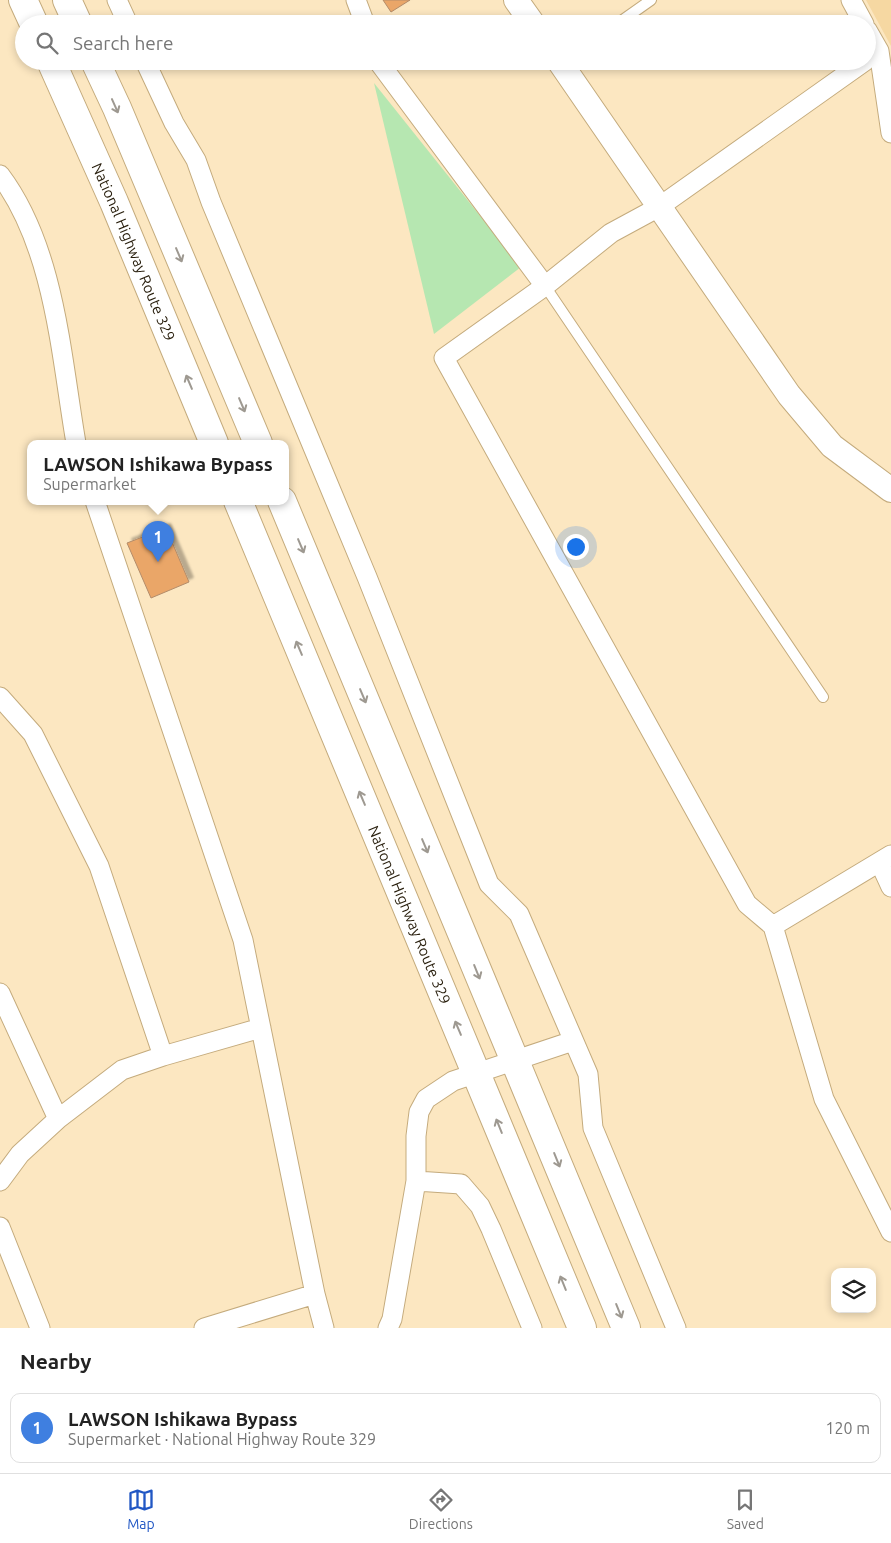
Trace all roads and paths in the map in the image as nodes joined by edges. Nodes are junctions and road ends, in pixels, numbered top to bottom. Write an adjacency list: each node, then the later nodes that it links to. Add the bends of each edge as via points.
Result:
1 (23, 0): 8 (highway)
2 (67, 0): 9 (highway)
3 (117, 0): 10 (street)
4 (356, 0): 11 (street)
5 (516, 0): 12 (street)
6 (651, 0): 13 (lane)
7 (851, 0): 14 (street)
8 (30, 15)
9 (74, 15)
10 (124, 15)
11 (362, 15)
12 (527, 15)
13 (630, 15)
14 (859, 15)
15 (54, 70): 27 (highway, National Highway Route 329, one-way to 15, via 114,202)
16 (99, 70): 28 (highway, one-way to 28)
17 (149, 70): 40 (street, via 196,160 490,884 519,914)
18 (385, 70): 25 (street)
19 (566, 70): 24 (street)
20 (852, 70): 24 (street)
21 (874, 70): 22 (street)
22 (891, 133)
23 (0, 175): 26 (street, via 28,221 52,298)
24 (660, 207): 25 (street, via 611,233); 29 (street, via 789,395 832,446)
25 (545, 286): 34 (lane); 37 (street, via 444,358 747,904)
26 (76, 440)
27 (213, 440)
28 (257, 440)
29 (891, 490)
30 (96, 505): 39 (street, via 243,940)
31 (240, 505): 43 (highway, National Highway Route 329, one-way to 31)
32 (284, 505): 42 (highway, one-way to 42)
33 (0, 697): 41 (street, via 33,734 98,866)
34 (823, 697)
35 (886, 859): 36 (street); 37 (street)
36 (891, 887)
37 (773, 926): 48 (street, via 824,1099)
38 (0, 993): 44 (street)
39 (261, 1028): 41 (street); 49 (street)
40 (573, 1041): 42 (street); 57 (street, via 588,1074 593,1128)
41 (163, 1056): 44 (street, via 122,1070)
42 (514, 1060): 43 (street); 56 (highway, one-way to 56)
43 (477, 1073): 46 (street, via 454,1081 426,1098 418,1112); 55 (highway, National Highway Route 329, one-way to 43)
44 (58, 1119): 45 (street, via 20,1154)
45 (0, 1181)
46 (416, 1181): 53 (street); 54 (street, via 461,1184 480,1206)
47 (0, 1227): 50 (street)
48 (891, 1232)
49 (315, 1294): 51 (street); 52 (street)
50 (40, 1328)
51 (204, 1328)
52 (324, 1328)
53 (388, 1328)
54 (532, 1328)
55 (582, 1328)
56 (626, 1328)
57 (676, 1328)

